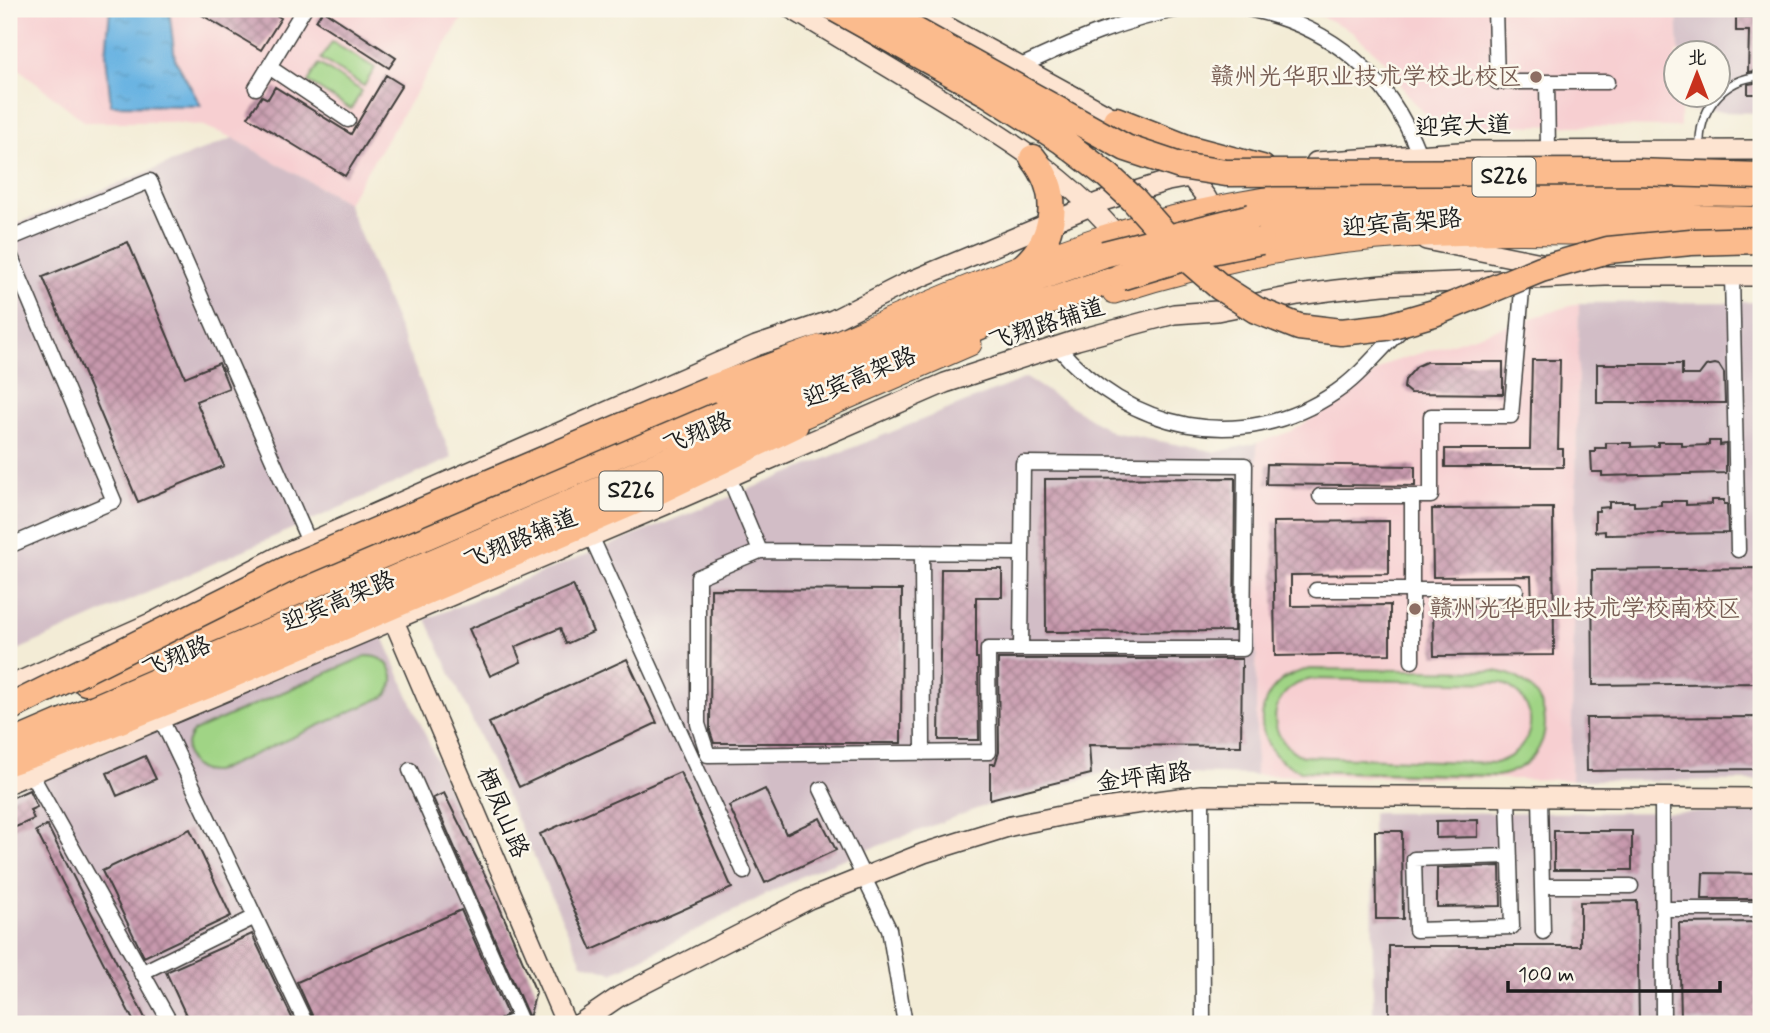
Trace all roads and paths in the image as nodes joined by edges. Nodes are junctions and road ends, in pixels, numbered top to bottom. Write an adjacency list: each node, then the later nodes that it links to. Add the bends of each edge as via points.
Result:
1 (792, 9): 22 (street)
2 (836, 9): 35 (highway, bridge, via 989,94 1061,140 1133,199 1183,255 1220,287 1256,310 1299,327 1341,332 1386,327 1434,313 1541,269 1608,250)
3 (876, 9): 24 (highway, bridge, via 1126,148 1180,166 1226,173)
4 (915, 9): 9 (street)
5 (1181, 9): 9 (street, via 1090,35)
6 (1248, 9): 21 (street, via 1310,29 1346,51 1390,97)
7 (1495, 9): 12 (street, via 1497,82)
8 (300, 10): 10 (street)
9 (1021, 66): 16 (street)
10 (269, 67): 14 (street); 15 (street)
11 (1761, 76): 19 (lane, via 1736,82 1709,105 1700,127)
12 (1547, 82): 13 (street); 17 (street)
13 (1607, 82)
14 (256, 88)
15 (348, 120)
16 (1116, 120): 23 (highway, via 1187,148); 25 (street, via 1152,140)
17 (1548, 150): 18 (street, 迎宾大道); 21 (street, 迎宾大道)
18 (1599, 150): 19 (street, 迎宾大道); 26 (street)
19 (1700, 150): 20 (street, 迎宾大道)
20 (1761, 150)
21 (1419, 155): 23 (street, 迎宾大道)
22 (1033, 158): 28 (street); 31 (highway, via 1050,190)
23 (1255, 166): 25 (street, 迎宾大道); 26 (highway, via 1331,178)
24 (1761, 176): 26 (main road, S226)
25 (1191, 177): 28 (street, 迎宾大道); 29 (street)
26 (1403, 181): 29 (main road, 飞翔路 / S226, via 1326,189)
27 (1761, 193): 67 (highway, 迎宾高架路, bridge, via 1404,195 1251,216 1104,254 974,300)
28 (1090, 206): 31 (street); 32 (street)
29 (1214, 210): 32 (main road, 飞翔路 / S226); 37 (street)
30 (1761, 219): 69 (highway, 迎宾高架路, bridge, via 1534,215 1404,221 1331,229 1196,254 1120,276 987,323)
31 (1051, 223): 38 (highway, via 1040,249); 52 (street, via 904,284 833,320 756,346)
32 (1116, 234): 38 (main road, 飞翔路 / S226); 43 (street)
33 (1405, 236): 35 (main road, S226, via 1533,232); 37 (main road, 飞翔路 / S226); 40 (street)
34 (9, 239): 52 (street, via 150,181)
35 (1761, 239)
36 (9, 252): 53 (street, via 114,501)
37 (1233, 261): 43 (main road, 飞翔路 / S226)
38 (1023, 267): 45 (main road, 飞翔路 / S226)
39 (1761, 275): 41 (street)
40 (1605, 276): 41 (street); 42 (street)
41 (1732, 276): 54 (street)
42 (1522, 279): 44 (street); 50 (street, via 1511,416 1431,416 1431,496)
43 (1151, 281): 47 (main road, 飞翔路 / S226, via 992,334)
44 (1492, 281): 46 (street, 飞翔路辅道, via 1383,285 1298,295 1217,311 1174,314); 46 (street, via 1454,295 1417,317 1337,392 1300,412 1259,424 1217,428 1156,418 1101,390)
45 (839, 342): 65 (main road, 飞翔路 / S226); 66 (highway, bridge, via 710,389 296,565)
46 (1057, 346): 48 (street, 飞翔路辅道, via 945,383)
47 (869, 389): 71 (main road, 飞翔路 / S226); 71 (highway, via 654,492)
48 (729, 477): 51 (street, 飞翔路辅道); 55 (street)
49 (1320, 496): 50 (street)
50 (1412, 496): 59 (street)
51 (591, 536): 61 (street, 飞翔路辅道); 81 (street)
52 (309, 542): 64 (street, via 153,622)
53 (9, 547)
54 (1738, 550)
55 (760, 551): 56 (street); 70 (street, via 698,576 698,724 708,755)
56 (922, 552): 57 (street); 70 (street)
57 (1022, 552): 62 (street); 62 (street, via 1023,463 1245,464 1243,649)
58 (1317, 590): 59 (street)
59 (1412, 590): 60 (street); 63 (street)
60 (1516, 590)
61 (394, 621): 68 (street, 飞翔路辅道); 93 (street, 栖凤山路)
62 (1021, 649): 70 (street, via 988,649 989,752)
63 (1412, 661)
64 (9, 686)
65 (9, 701)
66 (9, 708)
67 (9, 715)
68 (161, 719): 71 (street, 飞翔路辅道); 87 (street)
69 (9, 745)
70 (923, 753)
71 (16, 765): 73 (street, 飞翔路辅道); 89 (street)
72 (410, 770): 92 (street, via 520,1018)
73 (9, 783)
74 (821, 789): 82 (street)
75 (1202, 795): 76 (street, 金坪南路); 82 (street, 金坪南路, via 1011,826); 96 (street)
76 (1508, 797): 77 (street, 金坪南路); 80 (street)
77 (1540, 797): 79 (street, 金坪南路); 83 (street)
78 (1761, 798): 79 (street, 金坪南路)
79 (1662, 799): 85 (street)
80 (1510, 856): 80 (street, via 1512,927 1416,930 1413,859)
81 (744, 872)
82 (864, 877): 94 (street, 金坪南路, via 751,928 620,996); 95 (street, via 889,929)
83 (1542, 886): 84 (street); 88 (street)
84 (1631, 886)
85 (1662, 909): 86 (street); 97 (street)
86 (1761, 909)
87 (256, 917): 89 (street); 91 (street)
88 (1543, 932)
89 (141, 973): 90 (street)
90 (171, 1024)
91 (306, 1024)
92 (507, 1024)
93 (566, 1024)
94 (579, 1024)
95 (905, 1024)
96 (1203, 1024)
97 (1662, 1024)

